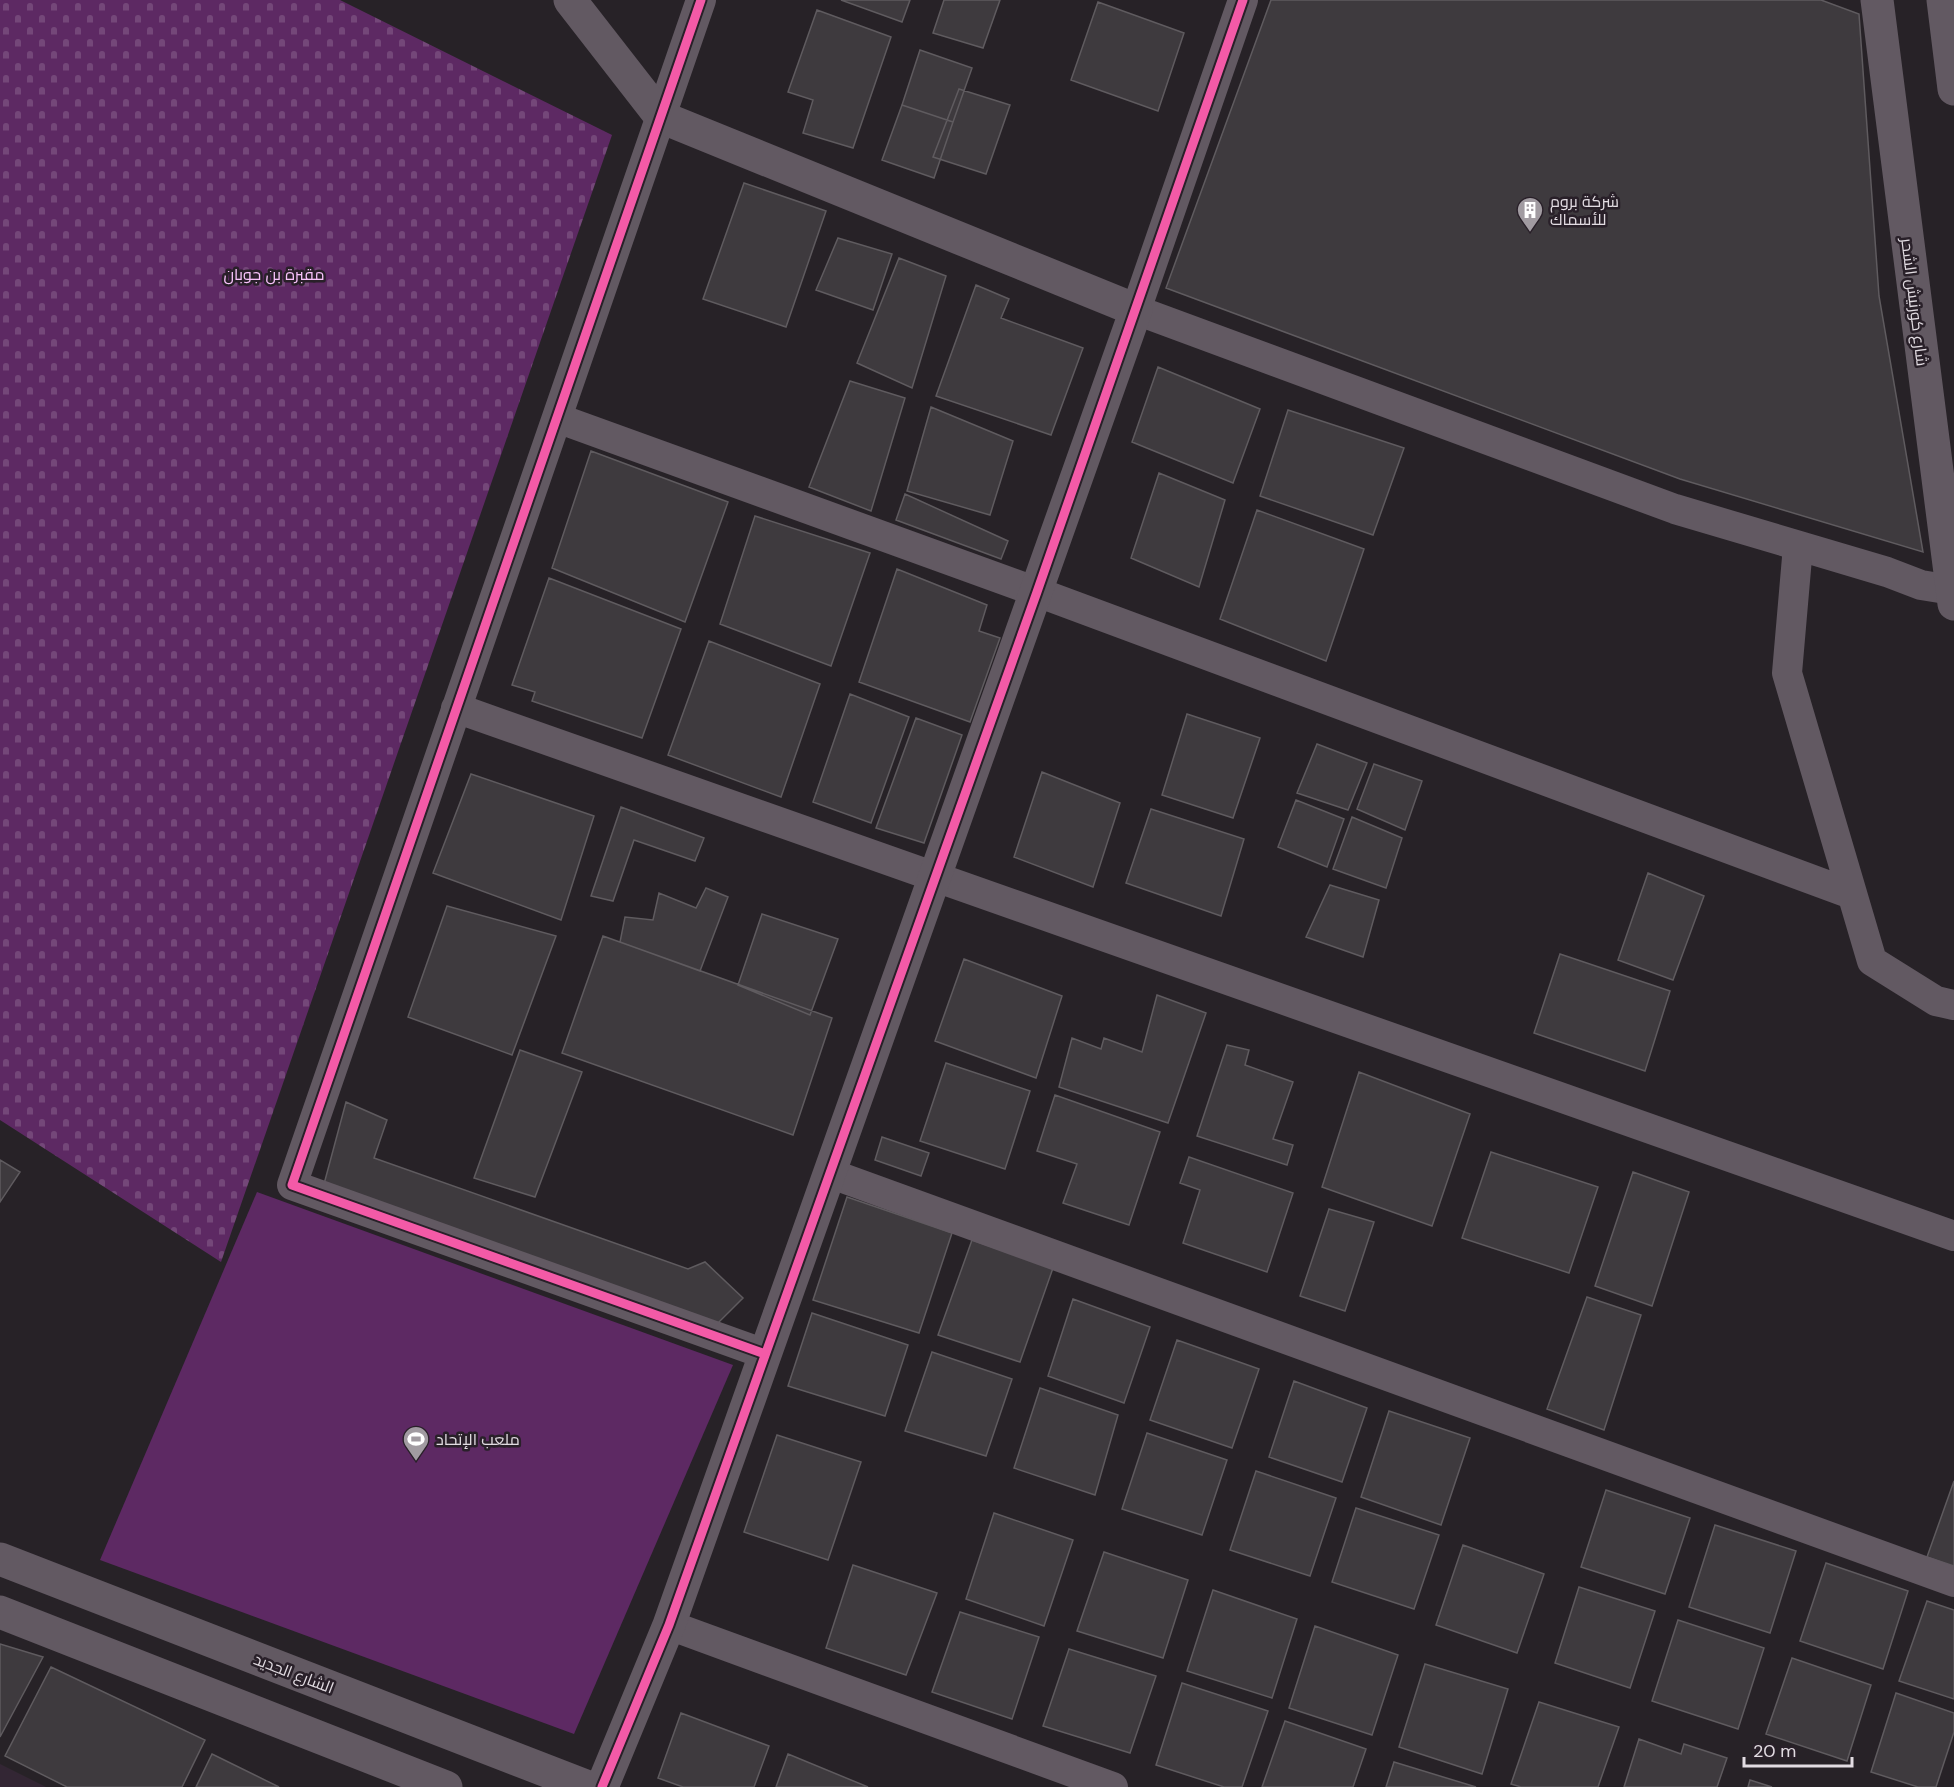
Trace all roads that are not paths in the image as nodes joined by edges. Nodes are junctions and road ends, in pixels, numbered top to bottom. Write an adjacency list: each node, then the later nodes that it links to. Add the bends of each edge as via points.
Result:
1 (570, 0): 7 (street)
2 (701, 0): 7 (street)
3 (1243, 0): 8 (street)
4 (1877, 0): 12 (street, شارع كورنيش الشحر)
5 (1943, 0): 6 (street)
6 (1954, 89)
7 (661, 117): 8 (street); 9 (street)
8 (1136, 310): 10 (street, via 1675,509); 11 (street)
9 (557, 418): 11 (street); 13 (street)
10 (1798, 546): 12 (street); 15 (street, via 1787,672)
11 (1037, 592): 14 (street); 15 (street)
12 (1953, 597)
13 (456, 708): 14 (street); 19 (street, via 292,1185)
14 (935, 876): 17 (street); 18 (street)
15 (1851, 894): 16 (street, via 1872,961 1936,1001)
16 (1954, 1005)
17 (830, 1173): 19 (street); 21 (street)
18 (1954, 1236)
19 (765, 1354): 23 (street)
20 (0, 1559): 25 (street, الشارع الجديد)
21 (1954, 1582)
22 (0, 1611): 24 (street)
23 (669, 1625): 26 (street); 27 (street)
24 (446, 1787)
25 (588, 1787)
26 (602, 1787)
27 (1113, 1787)

